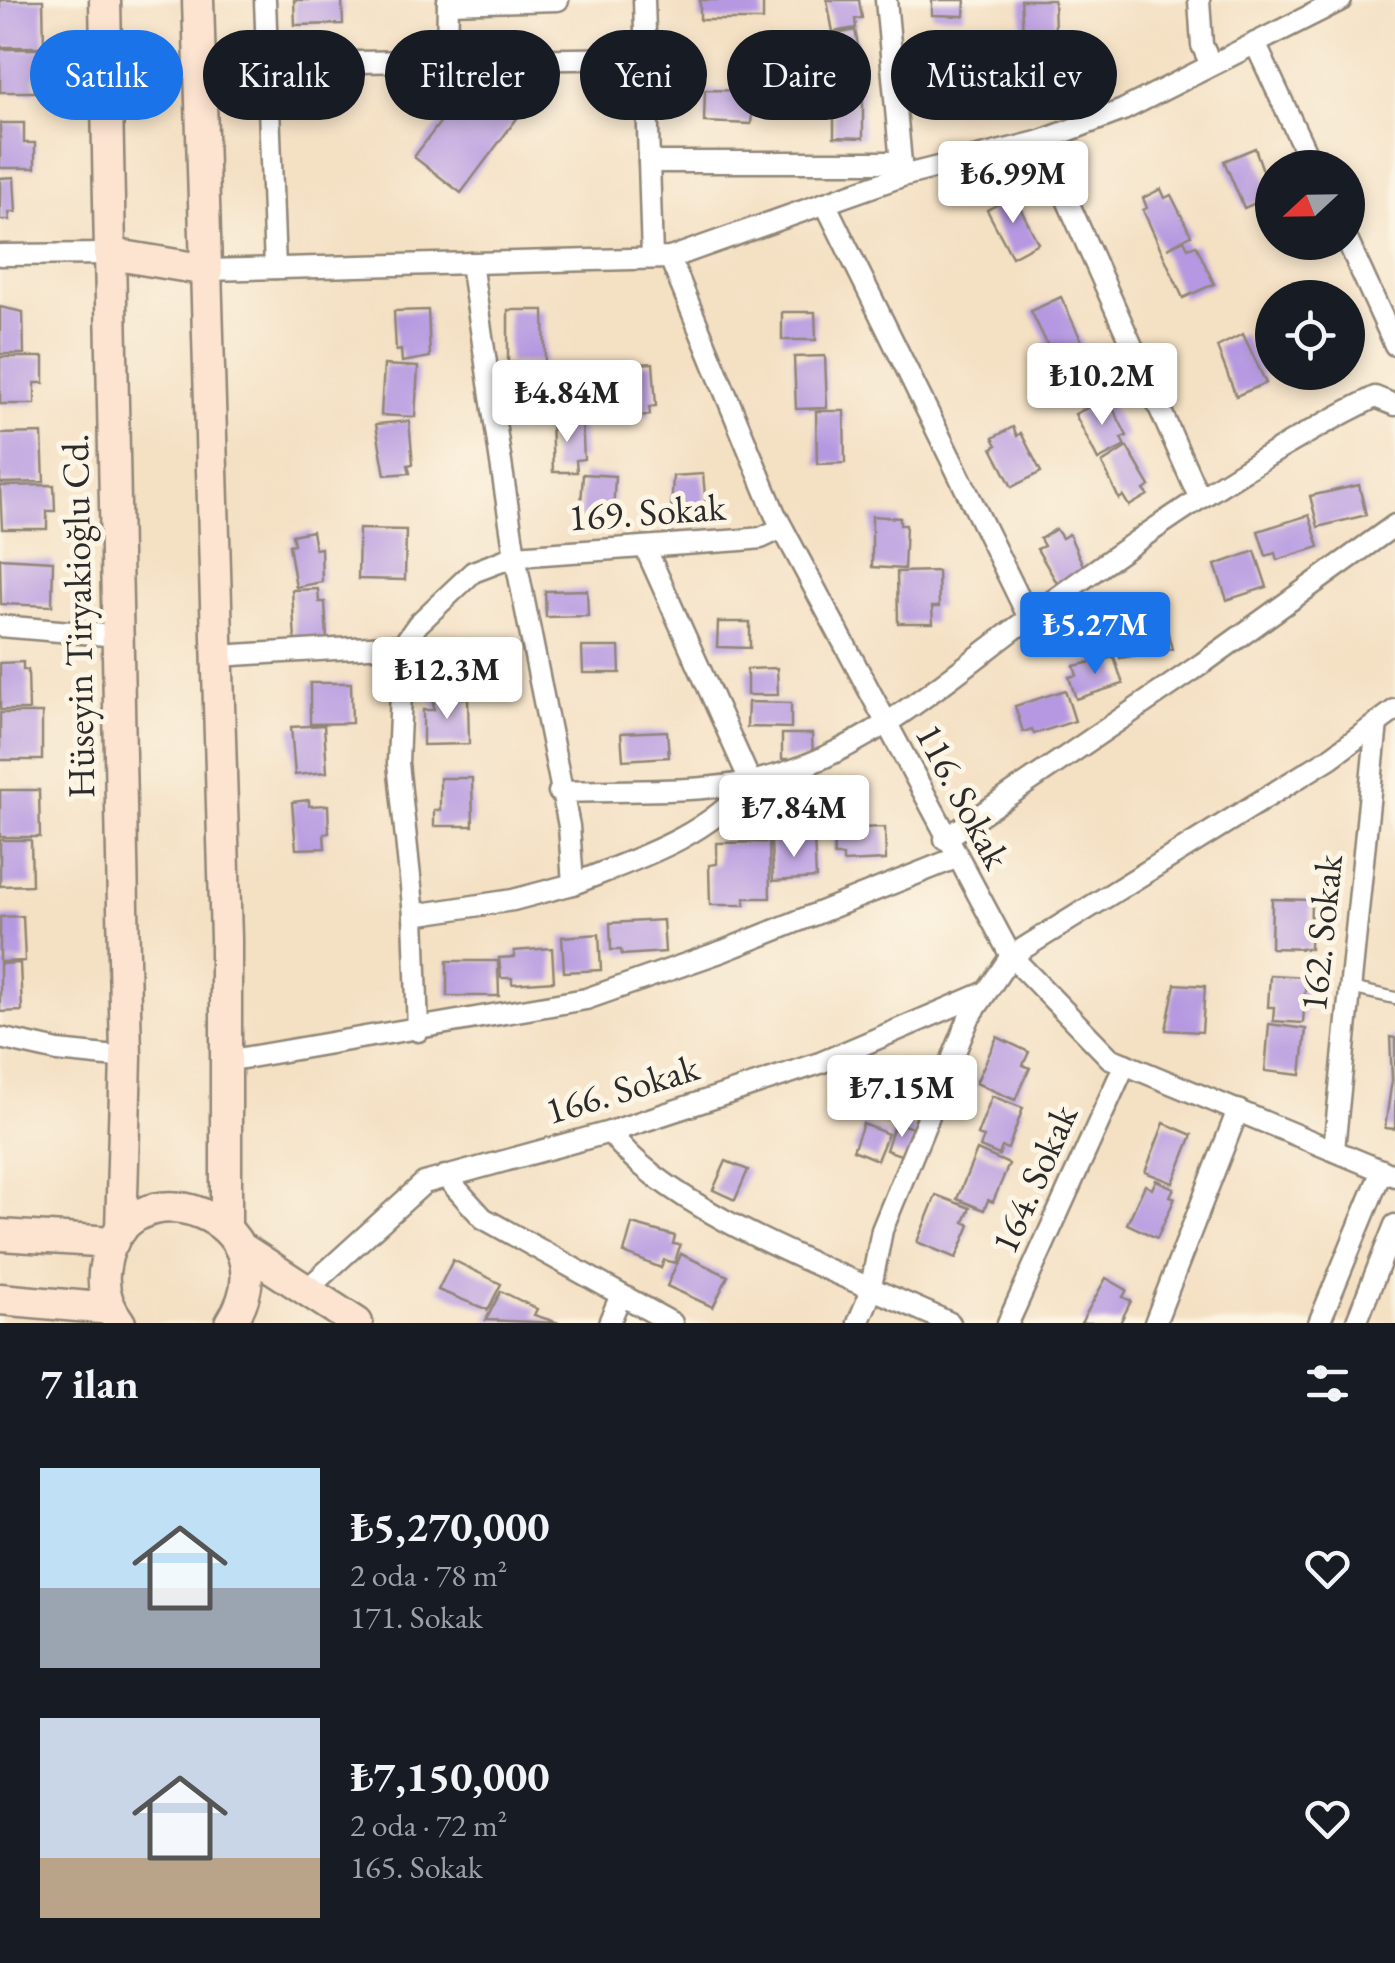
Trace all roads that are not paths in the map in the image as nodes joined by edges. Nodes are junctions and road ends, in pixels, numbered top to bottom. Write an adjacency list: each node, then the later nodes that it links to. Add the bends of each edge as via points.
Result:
1 (105, 0): 23 (street, Hüseyin Tiryakioğlu Cd.)
2 (198, 0): 14 (street)
3 (265, 0): 10 (street)
4 (558, 0): 9 (street)
5 (644, 0): 12 (street)
6 (886, 0): 21 (street)
7 (1199, 0): 15 (street, via 1202,44)
8 (1341, 0): 13 (street)
9 (448, 2): 11 (street)
10 (266, 30)
11 (447, 30)
12 (645, 30)
13 (1255, 43): 15 (street); 19 (street)
14 (201, 64): 29 (street)
15 (1211, 65): 18 (street, via 1123,110)
16 (269, 120): 28 (street)
17 (648, 120): 20 (street)
18 (1041, 141): 21 (street); 32 (street)
19 (1305, 150)
20 (649, 162): 21 (street); 25 (street)
21 (902, 169): 22 (street)
22 (824, 203): 25 (street); 37 (street)
23 (111, 254): 24 (street); 29 (street); 39 (street, Hüseyin Tiryakioğlu Cd.)
24 (0, 255)
25 (661, 258): 27 (street); 34 (street, 116. Sokak)
26 (1356, 260): 30 (street)
27 (471, 263): 28 (street); 36 (street)
28 (275, 268): 29 (street)
29 (206, 270): 41 (street)
30 (1395, 344)
31 (1395, 405): 32 (street, via 1375,397 1293,438)
32 (1200, 497): 37 (street)
33 (1395, 525): 47 (street)
34 (782, 528): 35 (street, 169. Sokak, via 760,538); 44 (street, 116. Sokak)
35 (646, 547): 36 (street, 169. Sokak); 45 (street)
36 (515, 556): 40 (street, 169. Sokak, via 472,572); 46 (street)
37 (1029, 618): 44 (street)
38 (0, 626): 39 (street)
39 (118, 636): 56 (street, Hüseyin Tiryakioğlu Cd.)
40 (403, 646): 41 (street); 49 (street, via 398,763)
41 (218, 656): 57 (street)
42 (1395, 710): 43 (street)
43 (1377, 724): 50 (street); 51 (street, 162. Sokak)
44 (886, 727): 45 (street, via 796,770); 47 (street, 116. Sokak)
45 (751, 783): 46 (street); 48 (street, via 728,810 686,838)
46 (559, 792): 48 (street)
47 (951, 848): 50 (street, 116. Sokak); 54 (street, via 723,951 586,999)
48 (573, 884): 49 (street)
49 (414, 915): 54 (street)
50 (1011, 956): 52 (street); 58 (street, 116. Sokak, via 1110,1058)
51 (1350, 988): 53 (lane); 61 (street, 162. Sokak)
52 (986, 992): 60 (street, 166. Sokak, via 820,1063); 68 (street, via 969,1018 882,1230)
53 (1395, 998)
54 (418, 1030): 57 (street)
55 (0, 1038): 56 (street)
56 (126, 1058): 66 (street, Hüseyin Tiryakioğlu Cd.)
57 (226, 1061): 67 (street)
58 (1125, 1064): 59 (street, 116. Sokak); 79 (street, 164. Sokak)
59 (1238, 1110): 61 (street, 116. Sokak); 80 (street)
60 (610, 1132): 63 (street, 166. Sokak); 68 (street, via 650,1174 706,1211)
61 (1334, 1150): 62 (street, 116. Sokak)
62 (1388, 1173): 81 (street)
63 (445, 1176): 69 (street, 166. Sokak, via 424,1183 382,1217); 70 (street, via 483,1218)
64 (1395, 1225): 82 (street)
65 (0, 1235): 66 (street)
66 (117, 1236): 67 (street, via 139,1215 161,1207 196,1210); 72 (street, Hüseyin Tiryakioğlu Cd., via 103,1275)
67 (233, 1238): 69 (street); 73 (street, via 246,1286)
68 (871, 1286): 77 (street); 78 (street)
69 (306, 1290): 74 (street)
70 (622, 1295): 75 (street); 76 (street)
71 (0, 1299): 72 (street)
72 (116, 1319)
73 (233, 1322)
74 (357, 1323)
75 (609, 1323)
76 (672, 1323)
77 (858, 1323)
78 (950, 1323)
79 (1008, 1323)
80 (1155, 1323)
81 (1319, 1323)
82 (1356, 1323)

